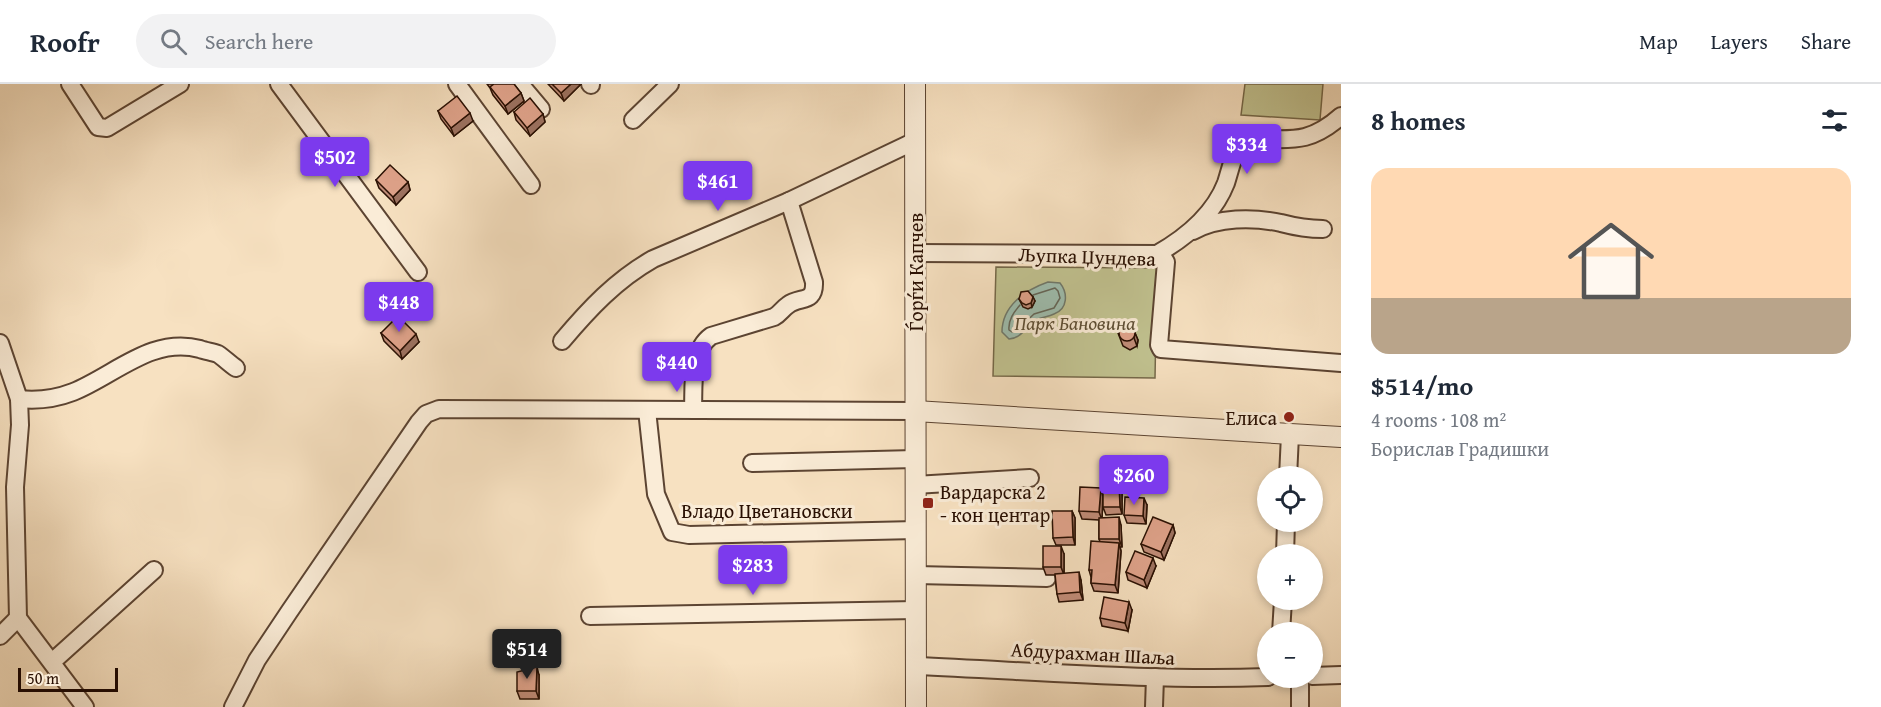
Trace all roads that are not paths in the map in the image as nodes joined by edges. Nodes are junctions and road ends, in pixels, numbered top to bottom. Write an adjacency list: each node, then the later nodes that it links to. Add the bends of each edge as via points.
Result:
1 (70, 84): 2 (street, via 98,127 107,128)
2 (180, 84)
3 (279, 84): 18 (street)
4 (457, 84): 12 (street)
5 (520, 84): 8 (street)
6 (670, 84): 10 (street)
7 (915, 84): 11 (street, Ѓорѓи Капчев)
8 (540, 110)
9 (1341, 116): 15 (street, via 1324,130 1303,138 1243,139 1224,187 1209,211)
10 (633, 120)
11 (915, 141): 13 (street); 16 (street, Ѓорѓи Капчев)
12 (531, 185)
13 (789, 201): 19 (street, via 632,271 595,302); 25 (street, via 814,291 774,317 707,339 696,364)
14 (1323, 229): 15 (street, via 1229,220)
15 (1186, 234): 17 (street)
16 (915, 254): 17 (street, Љупка Џундева); 26 (street, Ѓорѓи Капчев)
17 (1157, 254): 21 (street, Љупка Џундева, via 1166,262 1161,349)
18 (418, 272)
19 (562, 341)
20 (0, 343): 23 (street)
21 (1341, 363)
22 (236, 368): 23 (street, via 217,354 176,346 144,353 72,392 50,399)
23 (20, 399): 40 (street, via 15,487)
24 (647, 410): 25 (street); 34 (street, Владо Цветановски, via 656,494 672,532 689,535); 50 (street, via 439,409 426,414 289,612)
25 (693, 410): 26 (street)
26 (915, 411): 27 (street); 29 (street, Ѓорѓи Капчев)
27 (1290, 435): 28 (street); 31 (street)
28 (1341, 437)
29 (915, 459): 30 (street); 33 (street, Ѓорѓи Капчев)
30 (752, 463)
31 (1289, 466)
32 (1030, 478): 33 (street)
33 (915, 484): 34 (street, Ѓорѓи Капчев)
34 (916, 530): 36 (street, Ѓорѓи Капчев)
35 (154, 570): 42 (street)
36 (916, 575): 37 (street); 38 (street, Ѓорѓи Капчев)
37 (1047, 578)
38 (916, 610): 39 (street); 43 (street, Ѓорѓи Капчев)
39 (590, 616)
40 (18, 618): 41 (street); 42 (street)
41 (0, 636)
42 (52, 662): 49 (street)
43 (916, 666): 46 (street, Абдурахман Шаља); 51 (street, Ѓорѓи Капчев)
44 (1341, 675): 45 (street)
45 (1323, 676)
46 (1155, 677): 47 (street, Абдурахман Шаља); 52 (street)
47 (1257, 677)
48 (1300, 688): 53 (street)
49 (85, 707)
50 (233, 707)
51 (916, 707)
52 (1154, 707)
53 (1300, 707)

